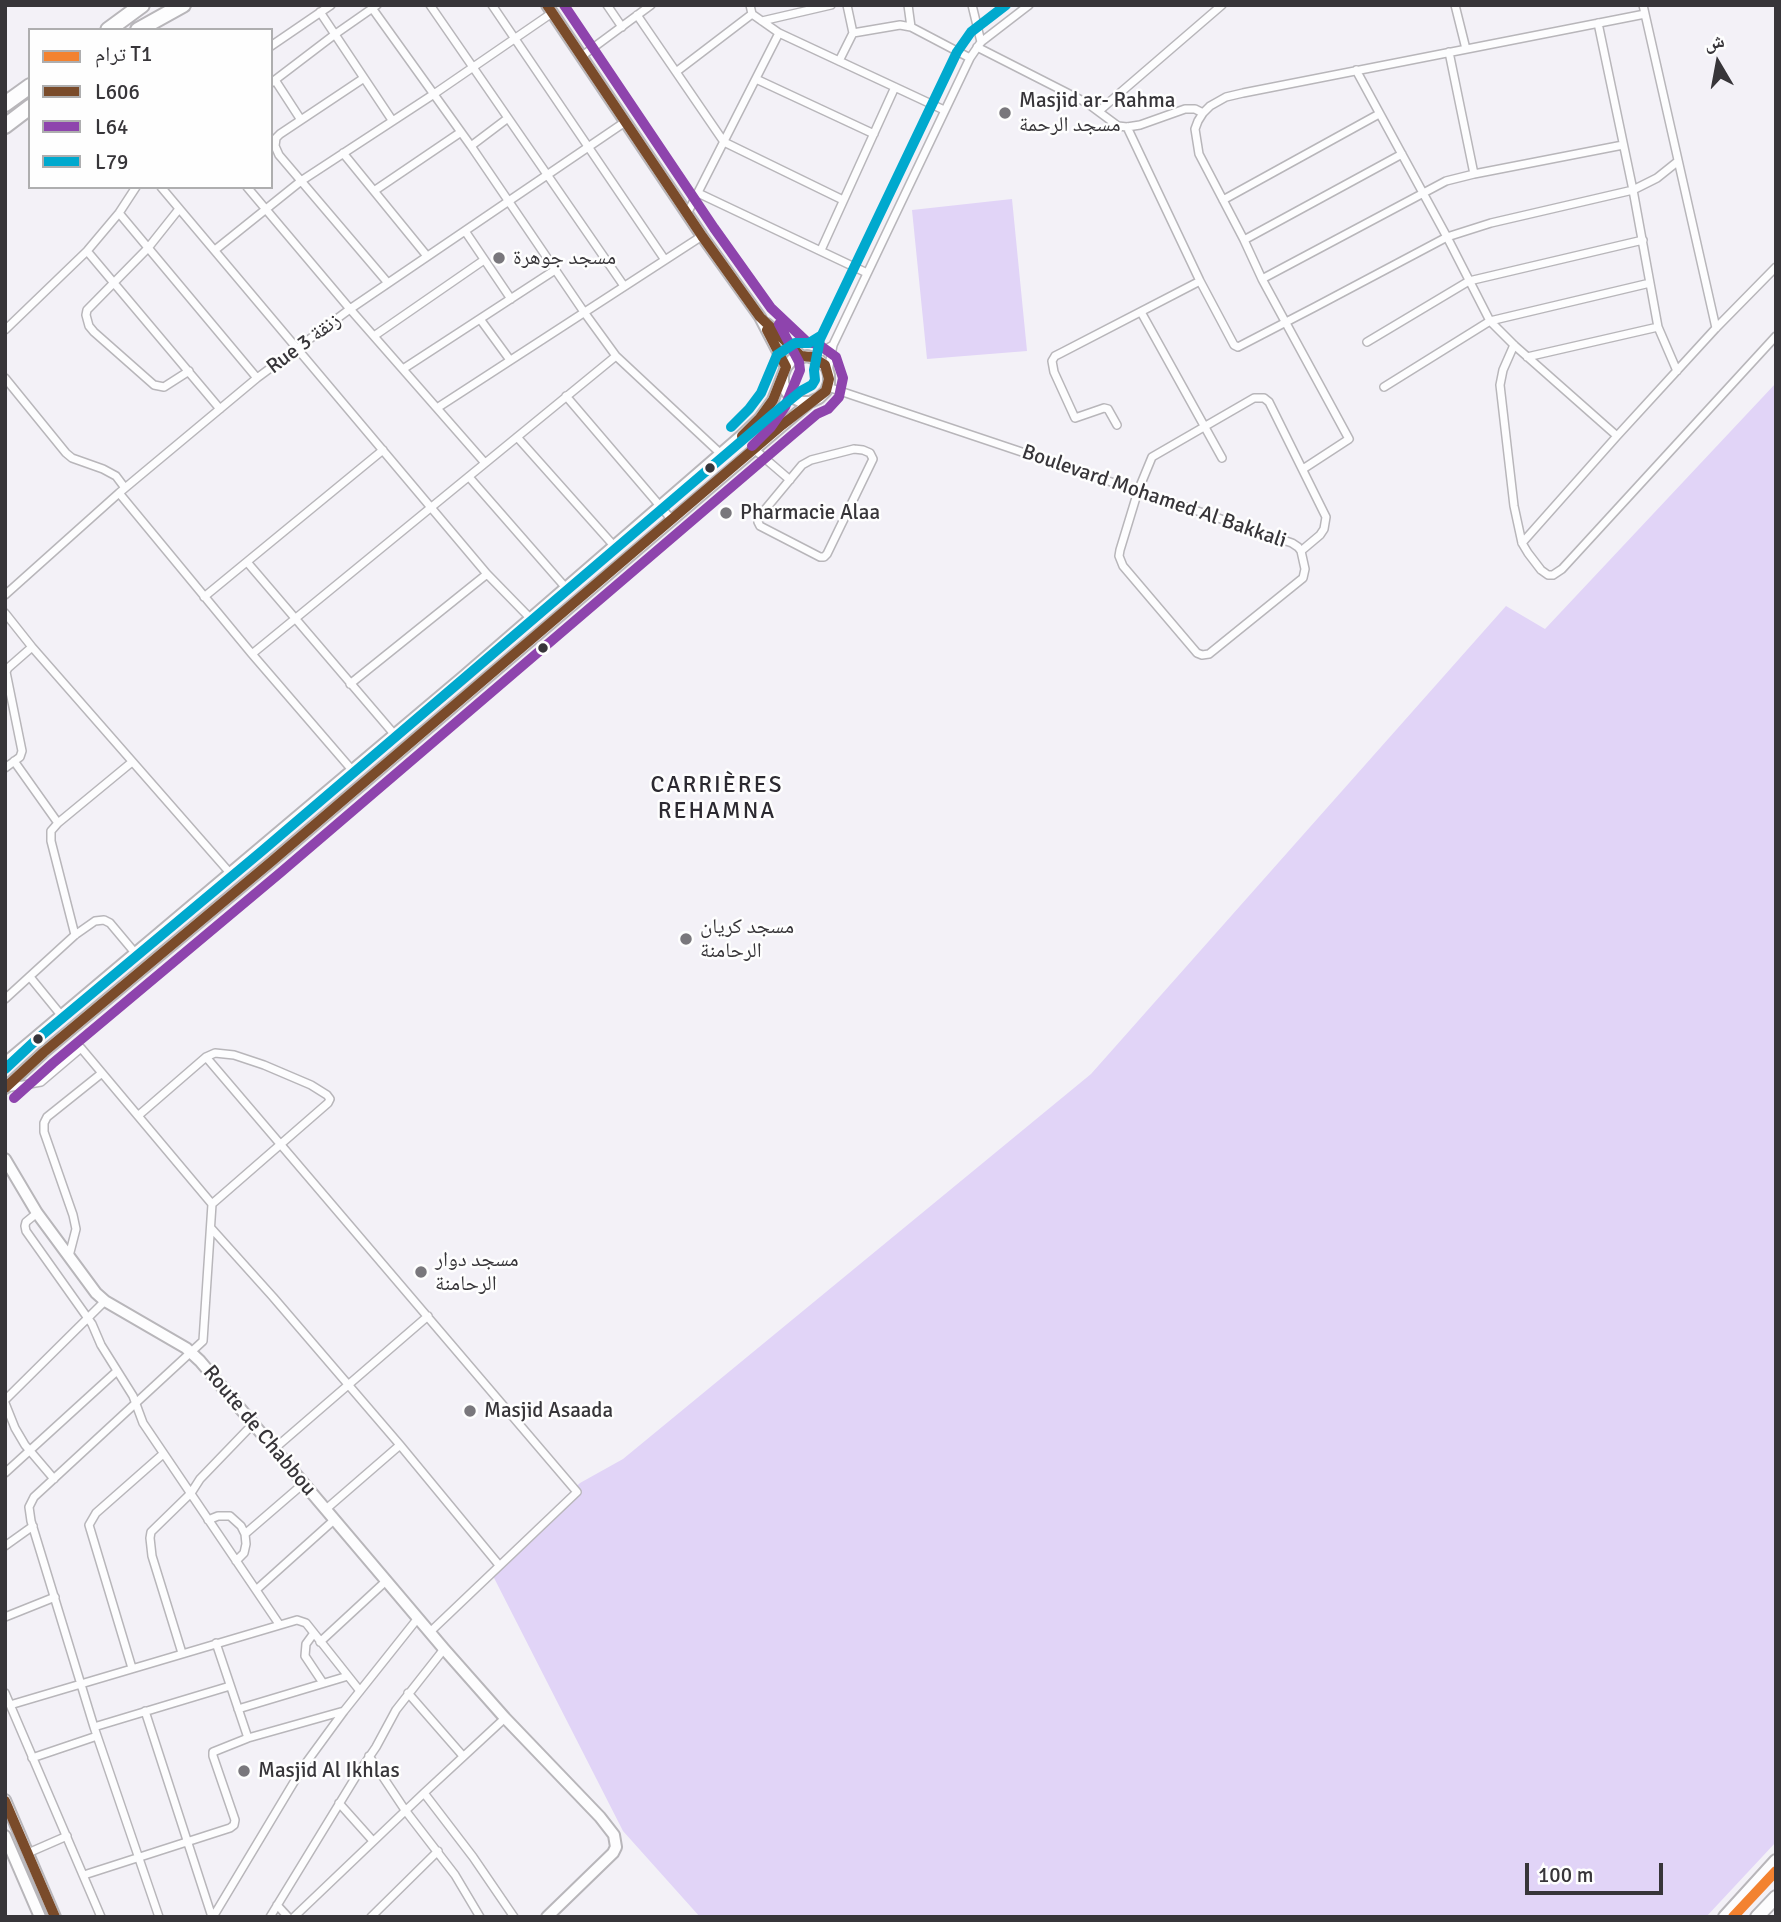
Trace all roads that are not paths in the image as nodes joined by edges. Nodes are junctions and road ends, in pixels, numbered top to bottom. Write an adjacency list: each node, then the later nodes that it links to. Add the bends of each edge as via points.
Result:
1 (140, 5): 28 (highway)
2 (167, 5): 29 (highway)
3 (183, 5): 30 (highway)
4 (331, 5): 20 (street)
5 (430, 5): 42 (street)
6 (492, 5): 34 (street)
7 (607, 5): 26 (street)
8 (651, 5): 23 (street)
9 (750, 5): 21 (street)
10 (831, 5): 24 (street)
11 (847, 5): 32 (street)
12 (908, 5): 27 (street)
13 (972, 5): 35 (street)
14 (1029, 5): 35 (street)
15 (1222, 5): 54 (street)
16 (1455, 5): 37 (street)
17 (1643, 5): 22 (street)
18 (374, 7): 33 (street); 50 (street)
19 (549, 9): 34 (street); 39 (street)
20 (320, 12): 33 (street); 36 (street)
21 (752, 14): 24 (street); 44 (street)
22 (1645, 14): 25 (street); 71 (street)
23 (637, 15): 26 (street); 44 (street)
24 (762, 21): 31 (street)
25 (1598, 23): 37 (street); 66 (street)
26 (622, 27): 39 (street)
27 (911, 27): 32 (street); 40 (street)
28 (110, 28)
29 (138, 28)
30 (140, 28)
31 (779, 33): 41 (street); 46 (street)
32 (853, 33): 41 (street)
33 (334, 35): 45 (street); 47 (street)
34 (514, 38): 42 (street); 68 (street)
35 (979, 44): 40 (street); 54 (street)
36 (273, 45)
37 (1466, 49): 38 (street)
38 (1449, 52): 43 (street); 72 (street)
39 (582, 57): 60 (street)
40 (970, 58): 53 (street)
41 (839, 61): 49 (street)
42 (472, 66): 50 (street); 57 (street)
43 (1356, 70): 55 (street, via 1226,97); 56 (street)
44 (676, 72): 65 (street)
45 (364, 78): 58 (street); 59 (street)
46 (756, 79): 64 (street); 65 (street)
47 (273, 81): 58 (street)
48 (28, 87): 51 (highway)
49 (895, 87): 53 (street); 64 (street)
50 (434, 94): 59 (street); 63 (street)
51 (5, 104)
52 (28, 109): 61 (highway)
53 (944, 110): 103 (street)
54 (1098, 111): 62 (street, via 1114,124)
55 (1203, 113): 62 (street, via 1185,109); 83 (street, via 1195,129 1196,146)
56 (1379, 114): 70 (street); 83 (street)
57 (508, 118): 67 (street); 73 (street)
58 (301, 120): 74 (street, via 278,137 275,146)
59 (392, 120): 69 (street)
60 (625, 122): 68 (street, Rue 3 زنقة); 88 (street)
61 (5, 126)
62 (1127, 127): 105 (street)
63 (461, 132): 67 (street); 79 (street)
64 (874, 134): 82 (street)
65 (724, 142): 81 (street); 82 (street)
66 (1623, 145): 72 (street); 78 (street)
67 (471, 146): 84 (street)
68 (589, 148): 73 (street, Rue 3 زنقة); 100 (street)
69 (343, 153): 74 (street); 79 (street)
70 (1402, 155): 80 (street); 92 (street)
71 (1677, 162): 78 (street); 120 (street)
72 (1474, 174): 80 (street)
73 (548, 175): 84 (street, Rue 3 زنقة); 110 (street)
74 (301, 181): 86 (street); 108 (street)
75 (135, 189): 87 (street)
76 (163, 189): 85 (street)
77 (249, 189): 86 (street)
78 (1633, 190): 91 (street); 93 (street)
79 (374, 191): 98 (street)
80 (1422, 192): 91 (street); 104 (street)
81 (698, 193): 88 (street); 96 (street)
82 (843, 200): 96 (street)
83 (1223, 200): 92 (street)
84 (509, 202): 89 (street, Rue 3 زنقة); 102 (street)
85 (179, 209): 94 (street); 95 (street)
86 (264, 209): 95 (street); 112 (street)
87 (119, 213): 94 (street); 97 (street)
88 (687, 214): 90 (street)
89 (465, 231): 98 (street, Rue 3 زنقة); 99 (street)
90 (702, 236): 100 (street); 115 (street)
91 (1447, 237): 106 (street); 118 (street)
92 (1244, 240): 104 (street)
93 (1643, 240): 106 (street); 109 (street)
94 (148, 248): 107 (street); 138 (street)
95 (215, 250): 127 (street)
96 (821, 250): 103 (street)
97 (87, 251): 107 (street); 121 (street)
98 (427, 256): 108 (street, Rue 3 زنقة)
99 (484, 260): 111 (street); 122 (street)
100 (665, 260): 110 (street)
101 (1776, 267): 120 (street)
102 (555, 270): 111 (street); 113 (street)
103 (867, 274): 125 (street)
104 (1262, 279): 118 (street)
105 (1200, 281): 114 (street); 118 (street, via 1238,347)
106 (1469, 281): 117 (street); 124 (street)
107 (112, 283): 133 (street); 133 (street, via 87,310 89,326 159,387)
108 (388, 283): 112 (street, Rue 3 زنقة)
109 (1650, 283): 117 (street); 119 (street)
110 (624, 286): 113 (street)
111 (511, 299): 116 (street)
112 (350, 309): 122 (street); 127 (street, Rue 3 زنقة)
113 (583, 312): 128 (street); 131 (street)
114 (1141, 312): 145 (street, via 1052,361 1075,418 1104,408); 146 (street)
115 (760, 317): 129 (street); 134 (street)
116 (480, 319): 131 (street); 132 (street)
117 (1490, 321): 126 (street); 140 (street)
118 (1287, 322): 154 (street, via 1349,439)
119 (1658, 327): 130 (street); 136 (street)
120 (1716, 328): 136 (street)
121 (5, 330)
122 (374, 336): 132 (street)
123 (1776, 336): 162 (street, via 1557,573 1548,575 1541,570)
124 (1367, 342)
125 (833, 345): 129 (street); 135 (street)
126 (1514, 345): 130 (street); 162 (street, via 1503,370 1500,396)
127 (298, 349): 138 (street, Rue 3 زنقة); 150 (street)
128 (616, 356): 141 (street); 151 (street)
129 (807, 357): 134 (street, via 792,360); 135 (street, via 822,362)
130 (1527, 357): 147 (street)
131 (510, 360): 143 (street)
132 (403, 369): 143 (street)
133 (189, 371): 144 (street)
134 (785, 371): 142 (street, via 784,387 791,397); 151 (street, via 760,418)
135 (828, 371): 139 (street)
136 (1677, 371): 147 (street)
137 (5, 378): 157 (street, via 66,453 116,476)
138 (257, 378): 144 (street, Rue 3 زنقة)
139 (828, 387): 142 (street); 158 (street, Boulevard Mohamed Al Bakkali)
140 (1384, 387)
141 (566, 397): 148 (street); 160 (street)
142 (810, 402): 149 (street)
143 (437, 408): 153 (street)
144 (220, 409): 157 (street, Rue 3 زنقة)
145 (1118, 425)
146 (1205, 426): 152 (street); 154 (street, via 1254,398 1264,398); 158 (street, via 1152,457)
147 (1617, 436): 162 (street)
148 (517, 437): 153 (street); 163 (street)
149 (754, 449): 156 (street); 161 (street)
150 (383, 450): 159 (street); 165 (street)
151 (721, 454): 160 (street)
152 (1222, 458)
153 (485, 463): 155 (street)
154 (1303, 469): 164 (street, via 1326,524 1320,536)
155 (469, 477): 159 (street); 167 (street)
156 (790, 480): 156 (street, via 758,518 760,527 824,557 873,456 854,449 811,460)
157 (122, 491): 168 (street, Rue 3 زنقة); 169 (street)
158 (1138, 491): 164 (street, Boulevard Mohamed Al Bakkali, via 1292,543); 164 (street, Boulevard Mohamed Al Bakkali, via 1120,561 1196,653 1209,653 1303,578)
159 (431, 507): 166 (street); 171 (street)
160 (661, 507): 161 (street); 163 (street)
161 (672, 520): 191 (street)
162 (1522, 542)
163 (615, 547): 167 (street)
164 (1301, 551)
165 (247, 562): 169 (street); 171 (street)
166 (487, 574): 172 (street); 175 (street)
167 (566, 589): 172 (street)
168 (5, 595)
169 (204, 597): 174 (street)
170 (5, 613): 173 (street)
171 (295, 619): 174 (street); 175 (street)
172 (531, 619): 176 (street)
173 (32, 647): 177 (street, via 6,672 22,748); 178 (street)
174 (252, 654): 180 (street)
175 (350, 684): 176 (street)
176 (394, 734): 180 (street)
177 (14, 761): 179 (street); 181 (street)
178 (132, 762): 181 (street); 182 (street)
179 (5, 768)
180 (352, 770): 182 (street)
181 (58, 823): 183 (street, via 50,837)
182 (230, 873): 184 (street)
183 (75, 936): 184 (street, via 92,922 107,920); 185 (street)
184 (136, 954): 187 (street)
185 (30, 977): 186 (street); 187 (street)
186 (5, 999)
187 (61, 1015): 188 (street)
188 (7, 1057)
189 (206, 1057): 192 (street); 193 (street); 193 (street, via 220,1052 240,1056 305,1082 330,1098)
190 (103, 1073): 191 (street, via 81,1048 41,1082); 192 (street); 198 (street, via 44,1124 76,1229)
191 (5, 1088)
192 (139, 1115): 195 (street)
193 (281, 1144): 195 (street); 200 (street)
194 (5, 1159): 196 (street, Route de Chabbou)
195 (212, 1204): 197 (street)
196 (37, 1213): 198 (street, Route de Chabbou); 201 (street, via 25,1229)
197 (211, 1227): 202 (street, via 205,1336); 204 (street)
198 (69, 1256): 199 (street, Route de Chabbou)
199 (105, 1301): 201 (street); 202 (street, Route de Chabbou)
200 (428, 1316): 204 (street); 223 (street, via 578,1492)
201 (88, 1318): 203 (street); 205 (street)
202 (192, 1353): 206 (street); 207 (street, Route de Chabbou)
203 (117, 1370): 206 (street); 210 (street)
204 (348, 1384): 208 (street); 209 (street)
205 (5, 1401): 210 (street)
206 (136, 1404): 211 (street); 213 (street)
207 (253, 1424): 209 (street, Route de Chabbou); 215 (street)
208 (400, 1445): 216 (street); 223 (street)
209 (274, 1449): 214 (street, Route de Chabbou)
210 (29, 1451): 212 (street); 213 (street)
211 (163, 1454): 215 (street); 236 (street, via 96,1513 89,1525)
212 (5, 1473)
213 (54, 1479): 219 (street, via 30,1504)
214 (303, 1484): 216 (street, Route de Chabbou); 220 (street)
215 (191, 1493): 217 (street); 235 (street, via 149,1538)
216 (326, 1510): 218 (street, Route de Chabbou)
217 (208, 1520): 220 (street, via 230,1516); 222 (street)
218 (334, 1520): 224 (street, Route de Chabbou); 225 (street)
219 (33, 1527): 221 (street); 226 (street)
220 (245, 1534): 222 (street, via 246,1548)
221 (5, 1546)
222 (236, 1561): 225 (street)
223 (499, 1565): 230 (street)
224 (386, 1581): 228 (street, Route de Chabbou); 232 (street)
225 (256, 1590): 229 (street)
226 (55, 1597): 227 (street); 238 (street)
227 (5, 1617)
228 (418, 1618): 230 (street, Route de Chabbou); 241 (street)
229 (279, 1624): 231 (street, via 301,1620); 233 (street)
230 (430, 1632): 234 (street, Route de Chabbou)
231 (314, 1633): 232 (street); 239 (street, via 305,1656)
232 (320, 1642): 237 (street)
233 (216, 1643): 235 (street); 240 (street)
234 (444, 1649): 243 (street); 248 (street, Route de Chabbou)
235 (182, 1653): 236 (street)
236 (132, 1668): 238 (street)
237 (348, 1676): 239 (street); 241 (street)
238 (81, 1684): 244 (street); 249 (street)
239 (323, 1684): 245 (street)
240 (230, 1686): 245 (street); 246 (street)
241 (360, 1691): 247 (street)
242 (5, 1693): 244 (street)
243 (408, 1693): 252 (street); 253 (street)
244 (10, 1705): 254 (street)
245 (238, 1709): 251 (street)
246 (145, 1711): 249 (street); 261 (street)
247 (344, 1711): 251 (street); 275 (street, via 303,1767)
248 (505, 1718): 253 (street); 281 (street, Route de Chabbou, via 609,1828 616,1841 613,1853)
249 (94, 1727): 250 (street)
250 (97, 1736): 254 (street); 265 (street)
251 (248, 1738): 261 (street, via 213,1754 234,1825)
252 (369, 1756): 257 (street); 258 (street)
253 (463, 1756): 255 (street)
254 (32, 1758): 260 (street)
255 (424, 1793): 258 (street); 280 (street)
256 (5, 1800): 264 (street)
257 (339, 1803): 262 (street); 269 (street)
258 (405, 1810): 262 (street); 263 (street)
259 (5, 1836): 271 (street)
260 (67, 1836): 264 (street); 267 (street)
261 (187, 1841): 265 (street); 275 (street)
262 (373, 1842): 278 (street)
263 (438, 1851): 270 (street); 279 (street)
264 (28, 1853): 272 (street)
265 (140, 1857): 267 (street); 274 (street)
266 (1776, 1861): 282 (main road)
267 (84, 1875): 273 (street)
268 (1776, 1897): 283 (main road)
269 (276, 1905): 276 (street); 277 (street)
270 (477, 1915)
271 (40, 1917)
272 (55, 1917)
273 (101, 1917)
274 (159, 1917)
275 (212, 1917)
276 (270, 1917)
277 (288, 1917)
278 (294, 1917)
279 (371, 1917)
280 (514, 1917)
281 (547, 1917)
282 (1725, 1917)
283 (1757, 1917)

